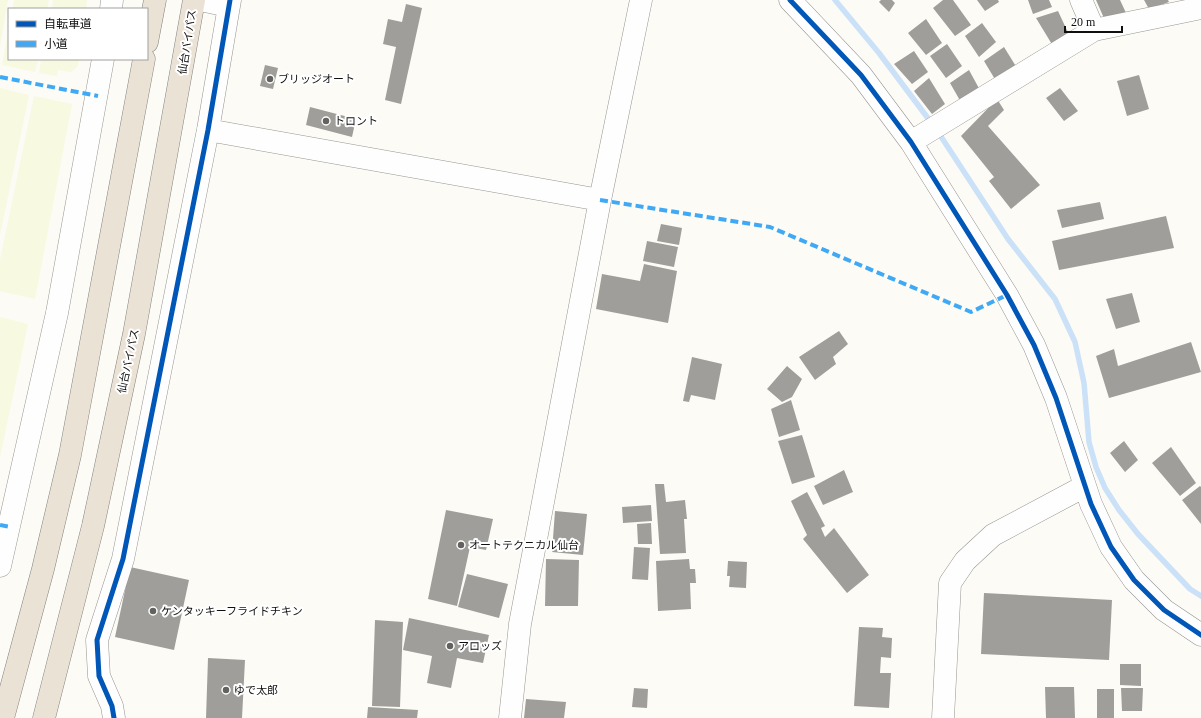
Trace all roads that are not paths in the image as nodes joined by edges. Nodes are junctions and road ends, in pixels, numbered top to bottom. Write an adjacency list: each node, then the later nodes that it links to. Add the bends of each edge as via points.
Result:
1 (154, 0): 10 (highway)
2 (194, 0): 20 (highway, 仙台バイパス, via 134,334 93,526)
3 (200, 0): 7 (street)
4 (641, 0): 15 (street)
5 (790, 0): 14 (street, via 861,75)
6 (1081, 0): 9 (street)
7 (230, 3): 13 (street)
8 (1201, 8): 9 (street)
9 (1094, 30): 14 (street)
10 (148, 36)
11 (103, 60): 17 (street, via 57,313)
12 (144, 60): 19 (highway, via 70,456)
13 (208, 130): 15 (street); 21 (street, via 123,560 97,640 99,676 112,706)
14 (925, 133): 16 (street, via 1034,345 1056,398)
15 (600, 200): 22 (street, via 520,624)
16 (1085, 486): 18 (street, via 1111,547 1134,580 1164,610); 23 (street, via 993,535 964,561 950,583)
17 (0, 566)
18 (1201, 635)
19 (3, 718)
20 (44, 718)
21 (114, 718)
22 (510, 718)
23 (943, 718)

